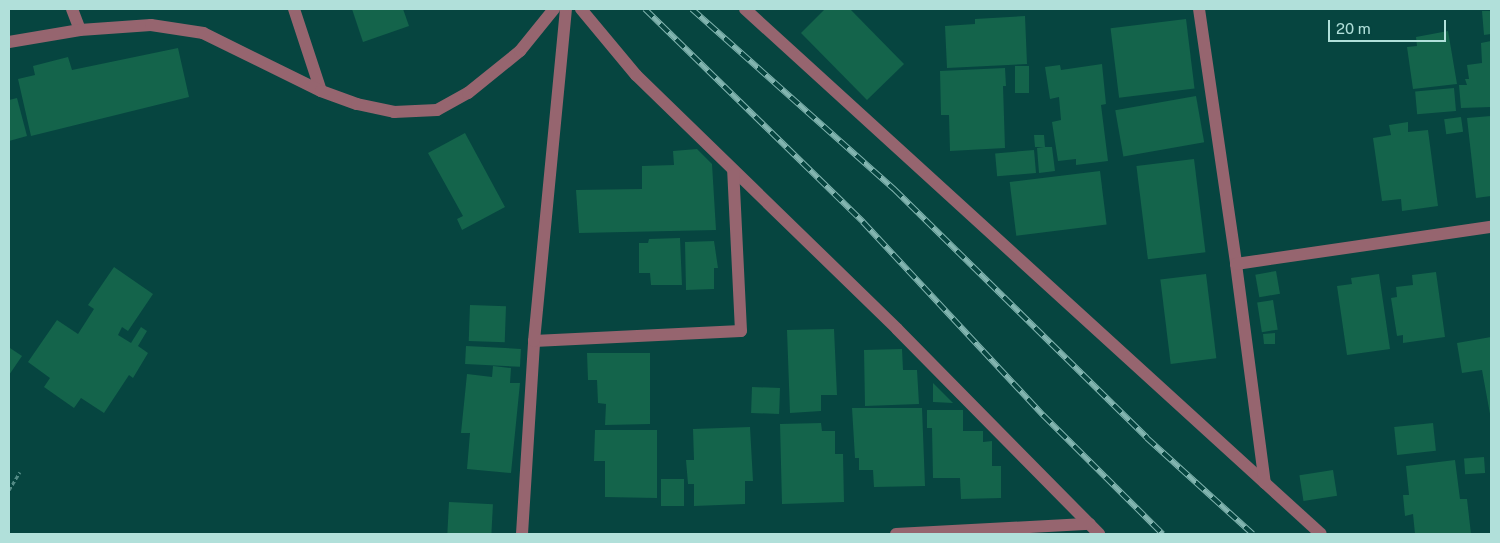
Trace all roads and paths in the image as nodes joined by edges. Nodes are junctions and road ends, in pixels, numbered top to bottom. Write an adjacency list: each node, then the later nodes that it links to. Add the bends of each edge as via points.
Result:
1 (72, 9): 8 (street)
2 (294, 9): 10 (street)
3 (554, 9): 10 (street, via 520,51 468,93 437,110 394,112)
4 (566, 9): 14 (street)
5 (580, 9): 11 (street, via 636,75)
6 (745, 9): 16 (street)
7 (1199, 9): 13 (street)
8 (80, 30): 9 (street); 10 (street, via 151,25 203,33)
9 (9, 42)
10 (321, 92)
11 (733, 170): 14 (street, via 741,330); 18 (street, via 897,329)
12 (1491, 227): 13 (street)
13 (1236, 264): 16 (street)
14 (534, 341): 19 (street)
15 (20, 472): 17 (path)
16 (1265, 483): 22 (street)
17 (9, 490)
18 (1090, 524): 20 (street); 21 (street)
19 (522, 534)
20 (896, 534)
21 (1099, 534)
22 (1321, 534)

